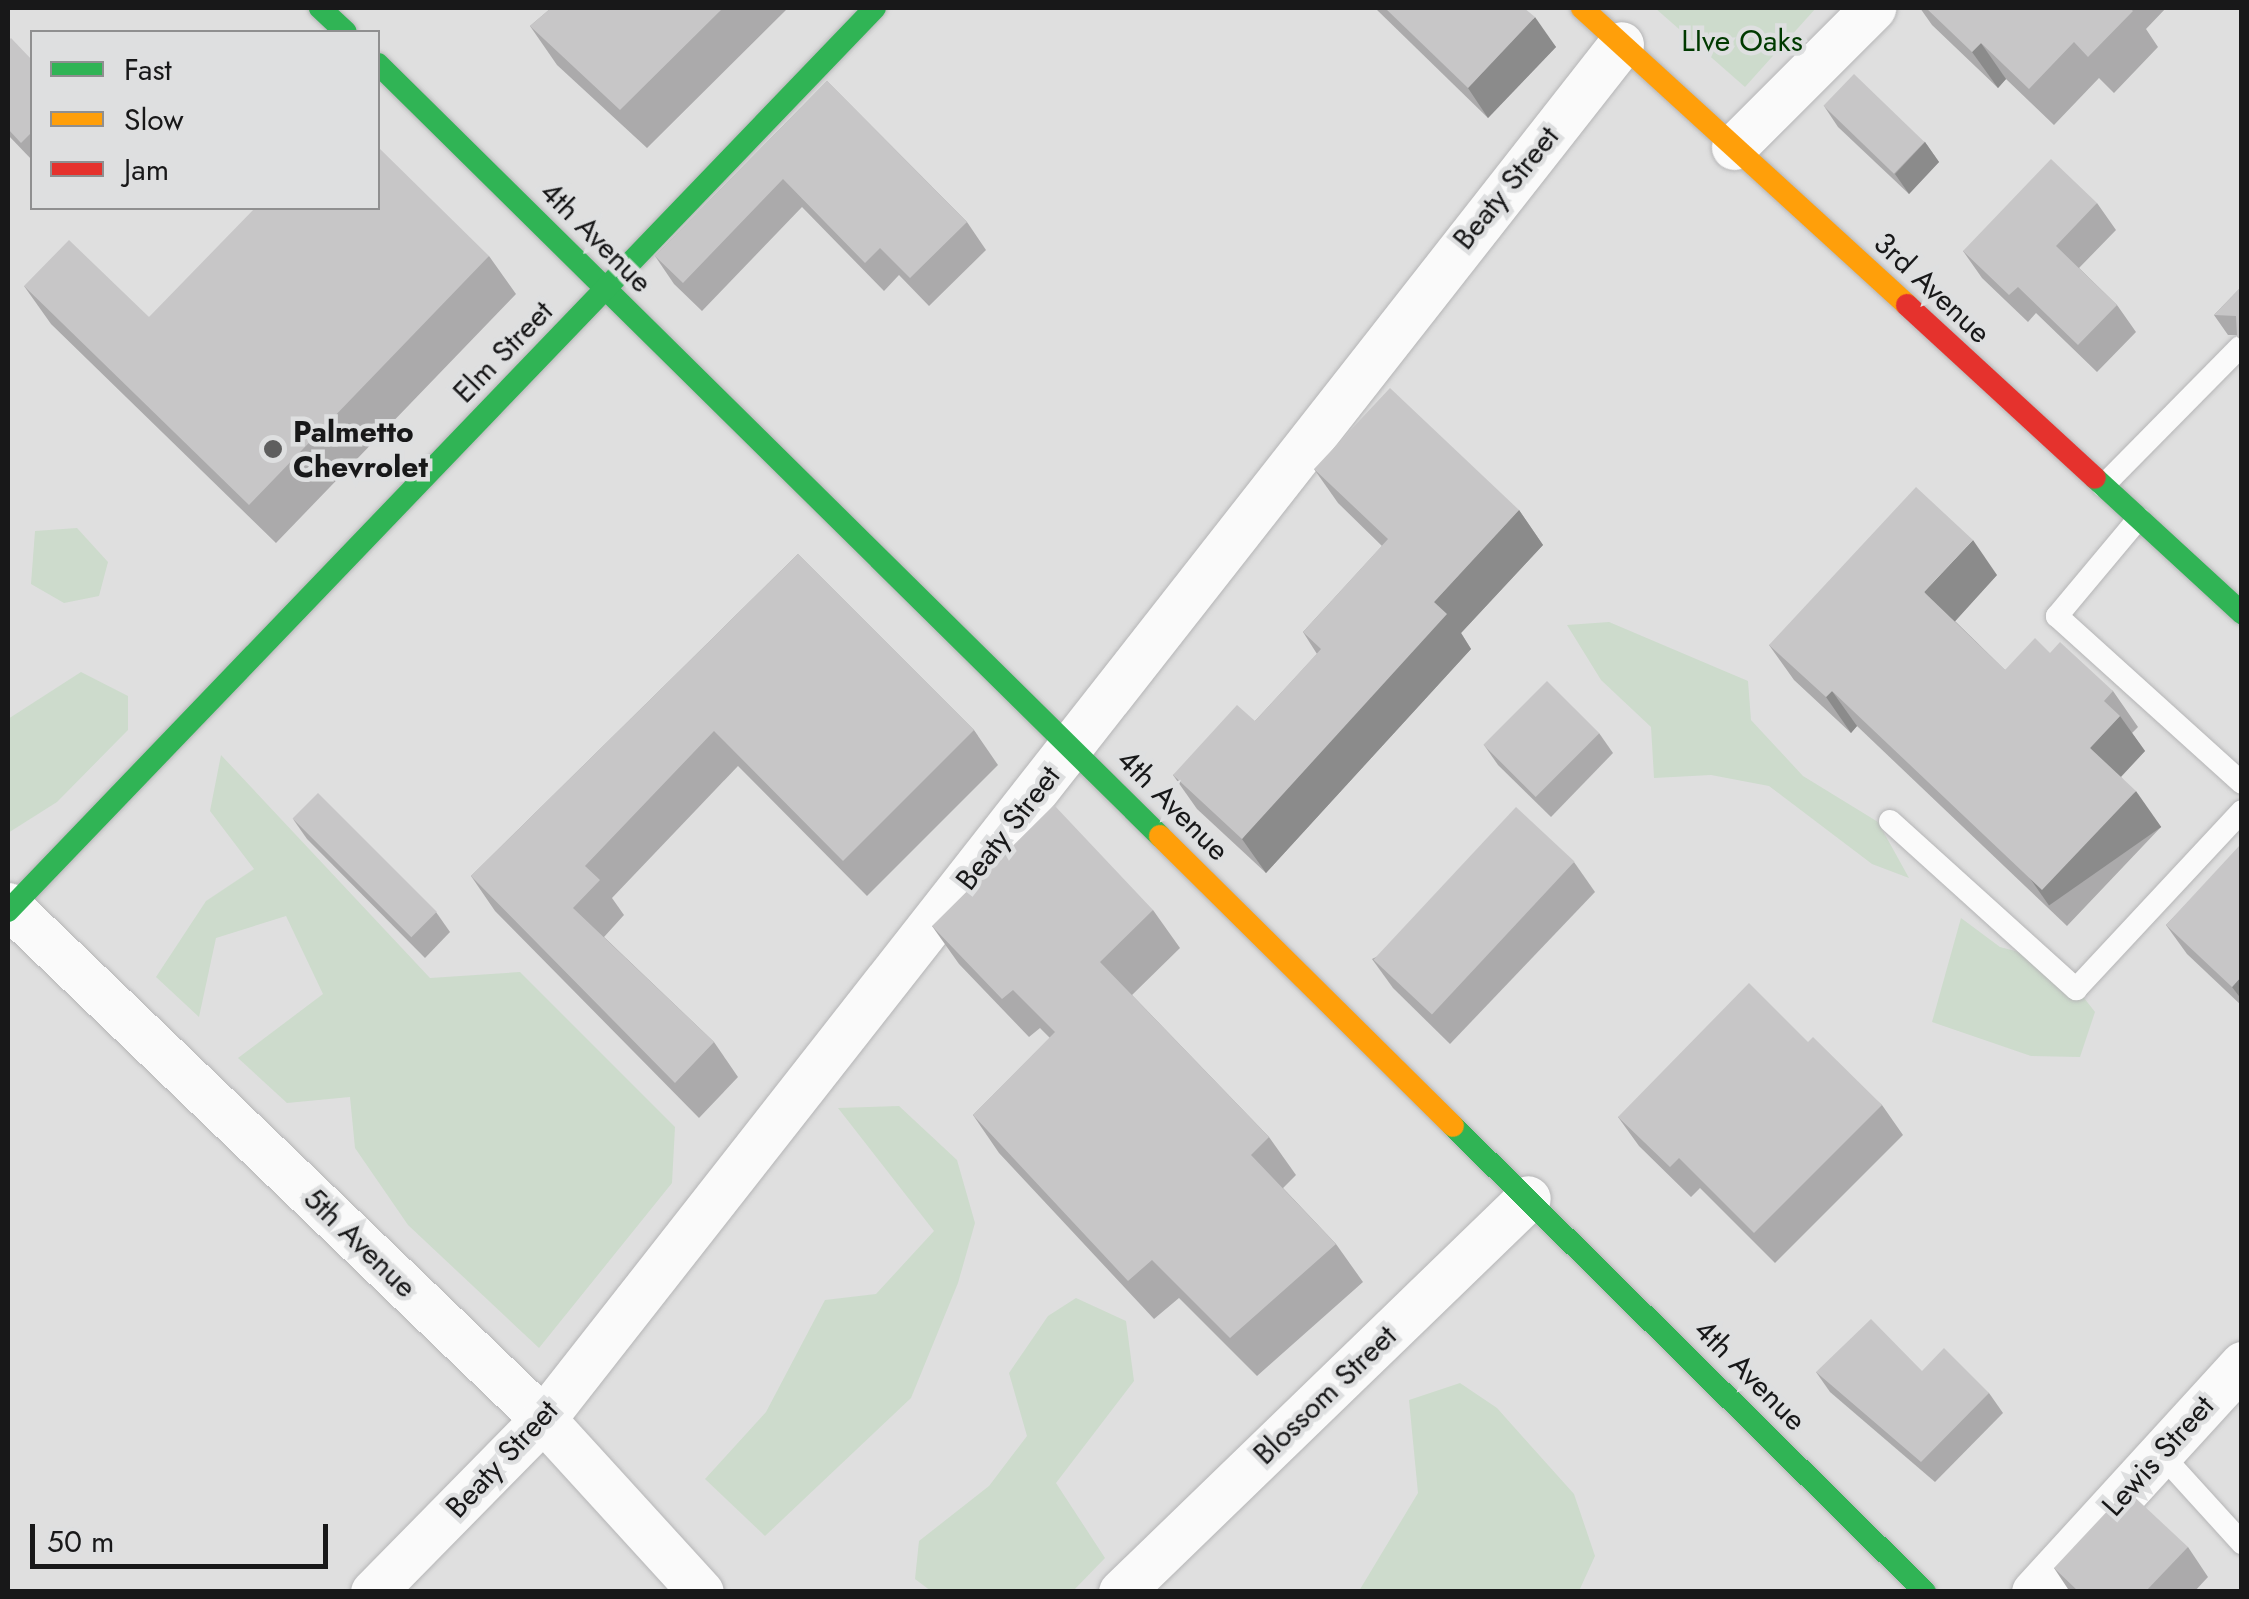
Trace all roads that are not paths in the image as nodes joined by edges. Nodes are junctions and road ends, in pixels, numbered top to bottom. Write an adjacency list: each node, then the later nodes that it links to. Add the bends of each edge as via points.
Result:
1 (320, 8): 5 (main road)
2 (875, 8): 9 (main road, Elm Street)
3 (1582, 8): 6 (main road, 3rd Avenue)
4 (1873, 8): 8 (street)
5 (344, 30)
6 (1622, 44): 8 (main road, 3rd Avenue); 14 (street, Beaty Street)
7 (380, 66): 9 (main road, 4th Avenue)
8 (1734, 147): 11 (main road, 3rd Avenue)
9 (606, 289): 14 (main road, 4th Avenue); 18 (main road, Elm Street)
10 (2240, 348): 11 (lane)
11 (2103, 486): 12 (main road, 3rd Avenue)
12 (2139, 518): 13 (main road, 3rd Avenue); 15 (lane, via 2057,616)
13 (2242, 613)
14 (1072, 747): 19 (main road, 4th Avenue); 21 (street, Beaty Street)
15 (2242, 783)
16 (2242, 812): 17 (lane, via 2076,990)
17 (1890, 820)
18 (9, 908): 21 (street, 5th Avenue)
19 (1528, 1198): 26 (street, Blossom Street); 27 (main road, 4th Avenue)
20 (2242, 1364): 22 (street, Lewis Street)
21 (543, 1419): 24 (street, Beaty Street); 25 (street, 5th Avenue)
22 (2160, 1453): 23 (lane); 28 (street, Lewis Street)
23 (2242, 1544)
24 (373, 1592)
25 (700, 1592)
26 (1121, 1592)
27 (1926, 1592)
28 (2034, 1592)

